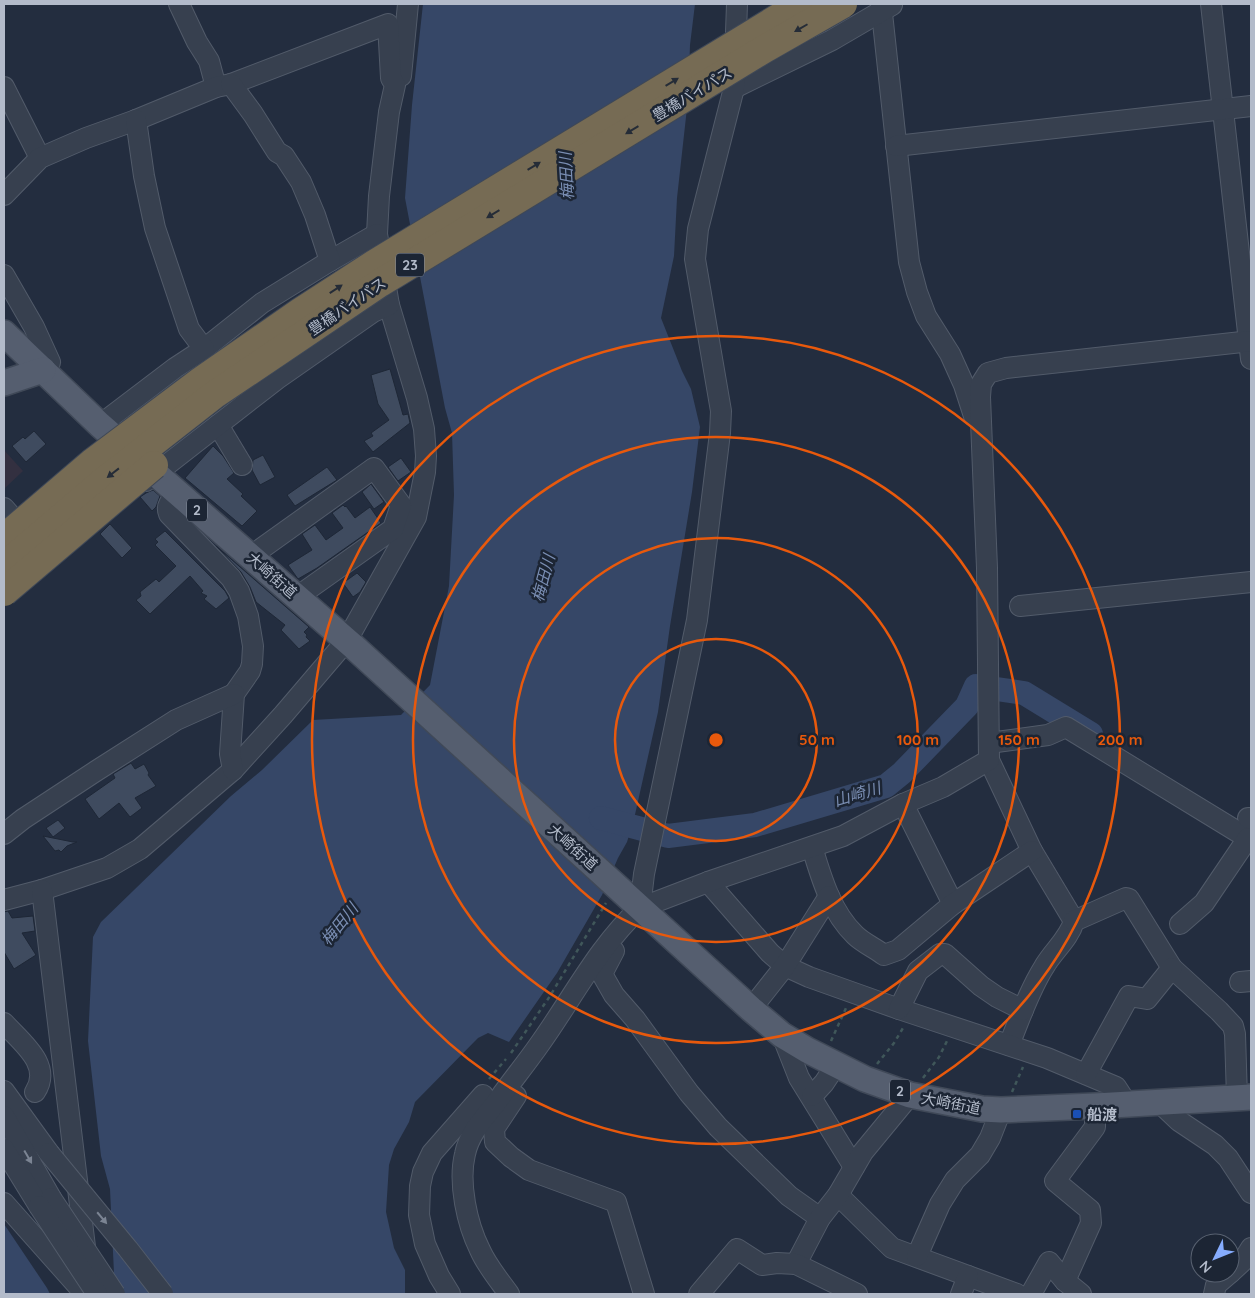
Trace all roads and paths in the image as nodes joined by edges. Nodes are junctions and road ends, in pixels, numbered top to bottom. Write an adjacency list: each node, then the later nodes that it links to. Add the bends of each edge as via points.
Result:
1 (179, 4): 8 (street, via 196,42)
2 (408, 4): 9 (street, via 400,78)
3 (737, 4): 11 (street)
4 (801, 4): 22 (highway, 豊橋バイパス / 23, one-way to 4, bridge, via 382,258)
5 (843, 4): 22 (highway, 豊橋バイパス / 23, one-way to 22, bridge, via 397,272)
6 (1211, 4): 13 (street)
7 (886, 6): 11 (street, via 832,40); 15 (street)
8 (224, 85): 9 (street, via 388,24 391,78); 14 (street); 19 (street, via 253,114 301,182)
9 (395, 85): 18 (street, via 379,196)
10 (4, 87): 16 (street)
11 (734, 88): 60 (street, via 698,229 695,259 721,411 720,433 697,620)
12 (1251, 106): 13 (street)
13 (1223, 109): 15 (street); 24 (street)
14 (136, 120): 16 (street); 25 (street, via 155,228 189,329)
15 (896, 146): 30 (street, via 909,262 916,292 926,316 950,354)
16 (40, 158): 17 (street)
17 (4, 195)
18 (377, 234): 19 (street); 21 (street)
19 (330, 261): 25 (street, via 262,303)
20 (4, 275): 26 (street, via 50,362)
21 (389, 305): 29 (street, via 373,312 277,379); 45 (street, via 424,429 425,472 416,517)
22 (313, 316): 35 (highway, 23, bridge, via 253,329 88,449); 36 (highway, 豊橋バイパス / 23, bridge, via 202,380 93,462); 39 (highway, 豊橋バイパス / 23, one-way to 39, bridge, via 104,481); 41 (highway, 23, bridge, via 270,371 98,510)
23 (4, 333): 26 (main road, 大崎街道 / 2)
24 (1251, 347): 30 (street, via 988,373 981,384)
25 (204, 349): 28 (street)
26 (43, 370): 27 (main road); 28 (main road, 大崎街道 / 2)
27 (4, 383)
28 (100, 425): 32 (main road, 大崎街道 / 2)
29 (218, 425): 31 (street); 32 (street)
30 (982, 438): 47 (street)
31 (242, 465)
32 (156, 473): 33 (main road, 大崎街道 / 2); 38 (street)
33 (179, 494): 37 (main road, 大崎街道 / 2); 46 (street, via 169,503 169,514 231,578 248,616 252,664)
34 (4, 508): 38 (street)
35 (4, 521)
36 (4, 538)
37 (251, 556): 42 (main road, 大崎街道 / 2); 42 (street, via 374,468 401,505 393,529)
38 (52, 561): 43 (street)
39 (4, 566)
40 (1251, 582): 44 (street)
41 (4, 592)
42 (298, 597): 45 (main road, 大崎街道 / 2)
43 (4, 606)
44 (1020, 606)
45 (350, 643): 48 (street); 56 (main road, 大崎街道 / 2)
46 (234, 694): 48 (street, via 230,754); 50 (street, via 176,720)
47 (989, 751): 49 (street, via 943,786); 51 (street, via 1066,727); 53 (street)
48 (233, 770): 55 (street, via 140,849 107,868)
49 (903, 804): 52 (street, via 843,836); 59 (street)
50 (4, 834)
51 (1250, 839): 62 (street, via 1204,903)
52 (812, 847): 54 (street); 57 (street)
53 (1032, 851): 59 (street); 61 (street)
54 (708, 882): 60 (street); 64 (street, via 770,954)
55 (42, 890): 58 (street); 105 (street)
56 (613, 892): 60 (main road, 大崎街道 / 2); 83 (path, via 509,1056 479,1091)
57 (830, 896): 63 (street, via 839,916 855,935 884,955); 64 (street)
58 (4, 900)
59 (953, 904): 63 (street)
60 (637, 911): 68 (main road, 大崎街道 / 2); 74 (street, via 607,944); 97 (street, via 602,974 614,995 718,1127 789,1196)
61 (1074, 922): 65 (street, via 1129,899); 69 (street, via 1071,931 1045,964)
62 (1180, 924)
63 (898, 950): 66 (street)
64 (785, 966): 67 (street); 68 (street)
65 (1172, 968): 78 (street, via 1147,999 1129,996); 85 (street, via 1232,1026)
66 (918, 971): 69 (street, via 940,954 945,954 981,986); 70 (street)
67 (852, 992): 70 (street); 77 (path)
68 (751, 1009): 73 (main road, 大崎街道 / 2)
69 (1023, 1010): 75 (street)
70 (906, 1011): 72 (street); 79 (path, via 894,1043)
71 (4, 1023): 81 (street, via 39,1064 42,1075)
72 (953, 1027): 75 (street); 82 (path, via 939,1057)
73 (782, 1034): 77 (main road, 大崎街道 / 2); 84 (street, via 800,1078)
74 (540, 1044): 110 (street, via 476,1128 464,1156 463,1183 470,1226 480,1251); 111 (street, via 528,1078 494,1129 495,1142 529,1170 616,1202)
75 (1009, 1045): 76 (street)
76 (1030, 1052): 78 (street); 89 (path)
77 (829, 1062): 79 (main road, 大崎街道 / 2); 84 (street, via 824,1083)
78 (1086, 1074): 87 (street, via 1116,1087)
79 (865, 1079): 82 (main road, 大崎街道 / 2)
80 (4, 1092): 108 (street, one-way to 108, bridge, via 48,1153)
81 (35, 1092)
82 (910, 1095): 89 (main road, 大崎街道 / 2); 92 (street)
83 (483, 1096): 109 (street, via 432,1153 420,1186 418,1215 425,1244)
84 (812, 1096): 92 (street)
85 (1244, 1098): 86 (main road, 大崎街道 / 2)
86 (1159, 1102): 87 (main road, 大崎街道 / 2); 93 (street, via 1228,1158)
87 (1128, 1104): 88 (main road, 大崎街道 / 2)
88 (1095, 1106): 89 (main road, 大崎街道 / 2); 101 (street, via 1095,1127 1055,1181 1090,1210 1091,1223)
89 (1001, 1110): 98 (street, via 980,1154 955,1180 940,1204)
90 (4, 1116): 95 (street, one-way to 95)
91 (4, 1149): 95 (street)
92 (854, 1167): 94 (street)
93 (1251, 1194)
94 (838, 1195): 97 (street); 98 (street, via 892,1248)
95 (46, 1202): 106 (street, bridge); 107 (street, bridge)
96 (4, 1203): 104 (street)
97 (820, 1218): 99 (street)
98 (917, 1256): 102 (street)
99 (796, 1264): 103 (street); 112 (street, via 762,1266 737,1249)
100 (1241, 1265): 116 (street, via 1216,1285)
101 (1065, 1281): 114 (street, via 1049,1262); 115 (street)
102 (965, 1285): 113 (street)
103 (846, 1292)
104 (85, 1294)
105 (90, 1294)
106 (97, 1294)
107 (115, 1294)
108 (163, 1294)
109 (450, 1294)
110 (509, 1294)
111 (644, 1294)
112 (698, 1294)
113 (1017, 1294)
114 (1031, 1294)
115 (1081, 1294)
116 (1214, 1294)

